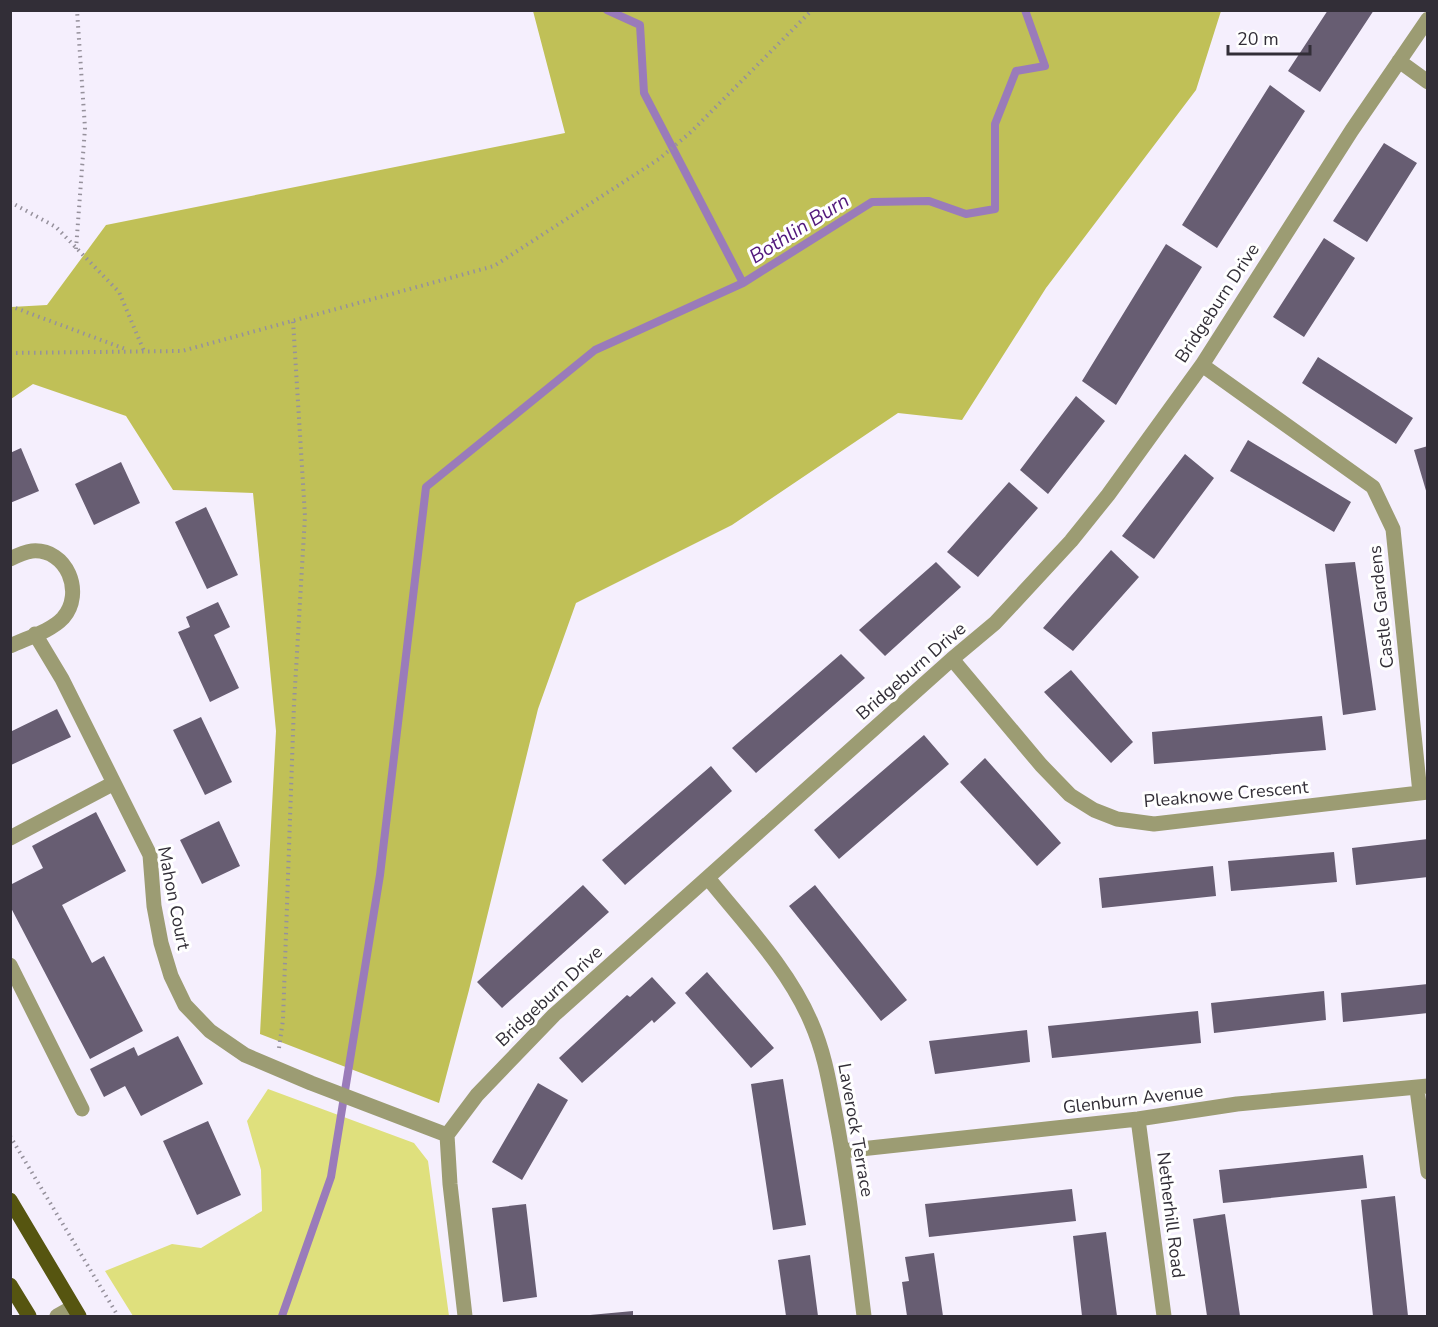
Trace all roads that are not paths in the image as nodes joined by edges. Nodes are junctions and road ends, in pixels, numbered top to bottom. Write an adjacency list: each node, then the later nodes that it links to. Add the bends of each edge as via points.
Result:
1 (1428, 19): 2 (street, Bridgeburn Drive)
2 (1399, 61): 3 (street); 4 (street, Bridgeburn Drive)
3 (1428, 82)
4 (1202, 364): 8 (street, Bridgeburn Drive, via 1071,541 995,623); 10 (street, Castle Gardens, via 1373,486 1393,529)
5 (10, 559): 6 (street, via 22,553 45,552 56,557 70,575 73,592 69,610 56,624)
6 (35, 634): 7 (street); 9 (street, Mahon Court)
7 (10, 646)
8 (952, 659): 10 (street, Pleaknowe Crescent, via 1070,795 1117,819 1154,824); 12 (street, Bridgeburn Drive)
9 (114, 783): 11 (street); 17 (street, Mahon Court, via 150,855 153,906 161,943 185,1005 210,1031 246,1055)
10 (1424, 793)
11 (10, 838)
12 (708, 878): 17 (street, Bridgeburn Drive, via 554,1016 477,1095); 18 (street, Laverock Terrace, via 770,954 811,1021 831,1085)
13 (10, 965): 15 (street)
14 (1422, 1088): 16 (street, Glenburn Avenue, via 1238,1104); 19 (street)
15 (82, 1109)
16 (1138, 1119): 18 (street, Glenburn Avenue); 27 (street, Netherhill Road)
17 (447, 1135): 25 (street)
18 (842, 1150): 26 (street, Laverock Terrace)
19 (1428, 1172)
20 (10, 1200): 22 (main road)
21 (10, 1285): 23 (main road)
22 (76, 1312): 24 (street)
23 (29, 1317)
24 (57, 1317)
25 (465, 1317)
26 (864, 1317)
27 (1164, 1317)

